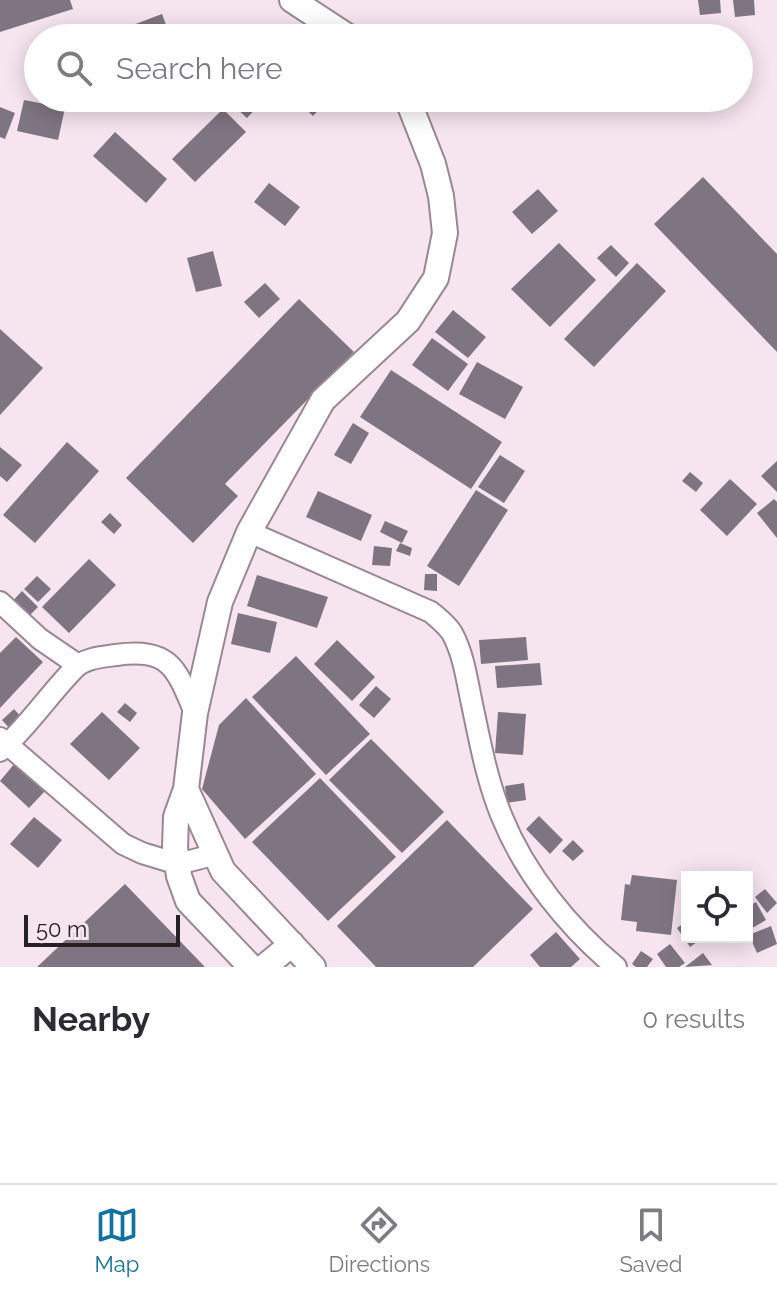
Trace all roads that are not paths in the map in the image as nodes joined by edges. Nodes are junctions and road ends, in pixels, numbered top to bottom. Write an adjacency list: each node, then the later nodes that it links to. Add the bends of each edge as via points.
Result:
1 (292, 0): 2 (street)
2 (329, 24)
3 (413, 112): 4 (street, via 441,196 445,233 436,278 408,321 323,400)
4 (249, 532): 7 (street, via 220,602); 16 (street, via 431,612 450,630 459,647 501,815 520,856 595,950)
5 (0, 602): 6 (street)
6 (78, 665): 7 (street, via 122,654 161,658 178,675); 8 (street)
7 (195, 713): 9 (street)
8 (2, 744): 11 (street, via 123,844)
9 (186, 789): 10 (street); 11 (street, via 176,817)
10 (213, 855): 11 (street); 12 (street)
11 (178, 864): 13 (street, via 188,901)
12 (292, 944): 14 (street); 15 (street)
13 (251, 967)
14 (264, 967)
15 (313, 967)
16 (616, 967)

